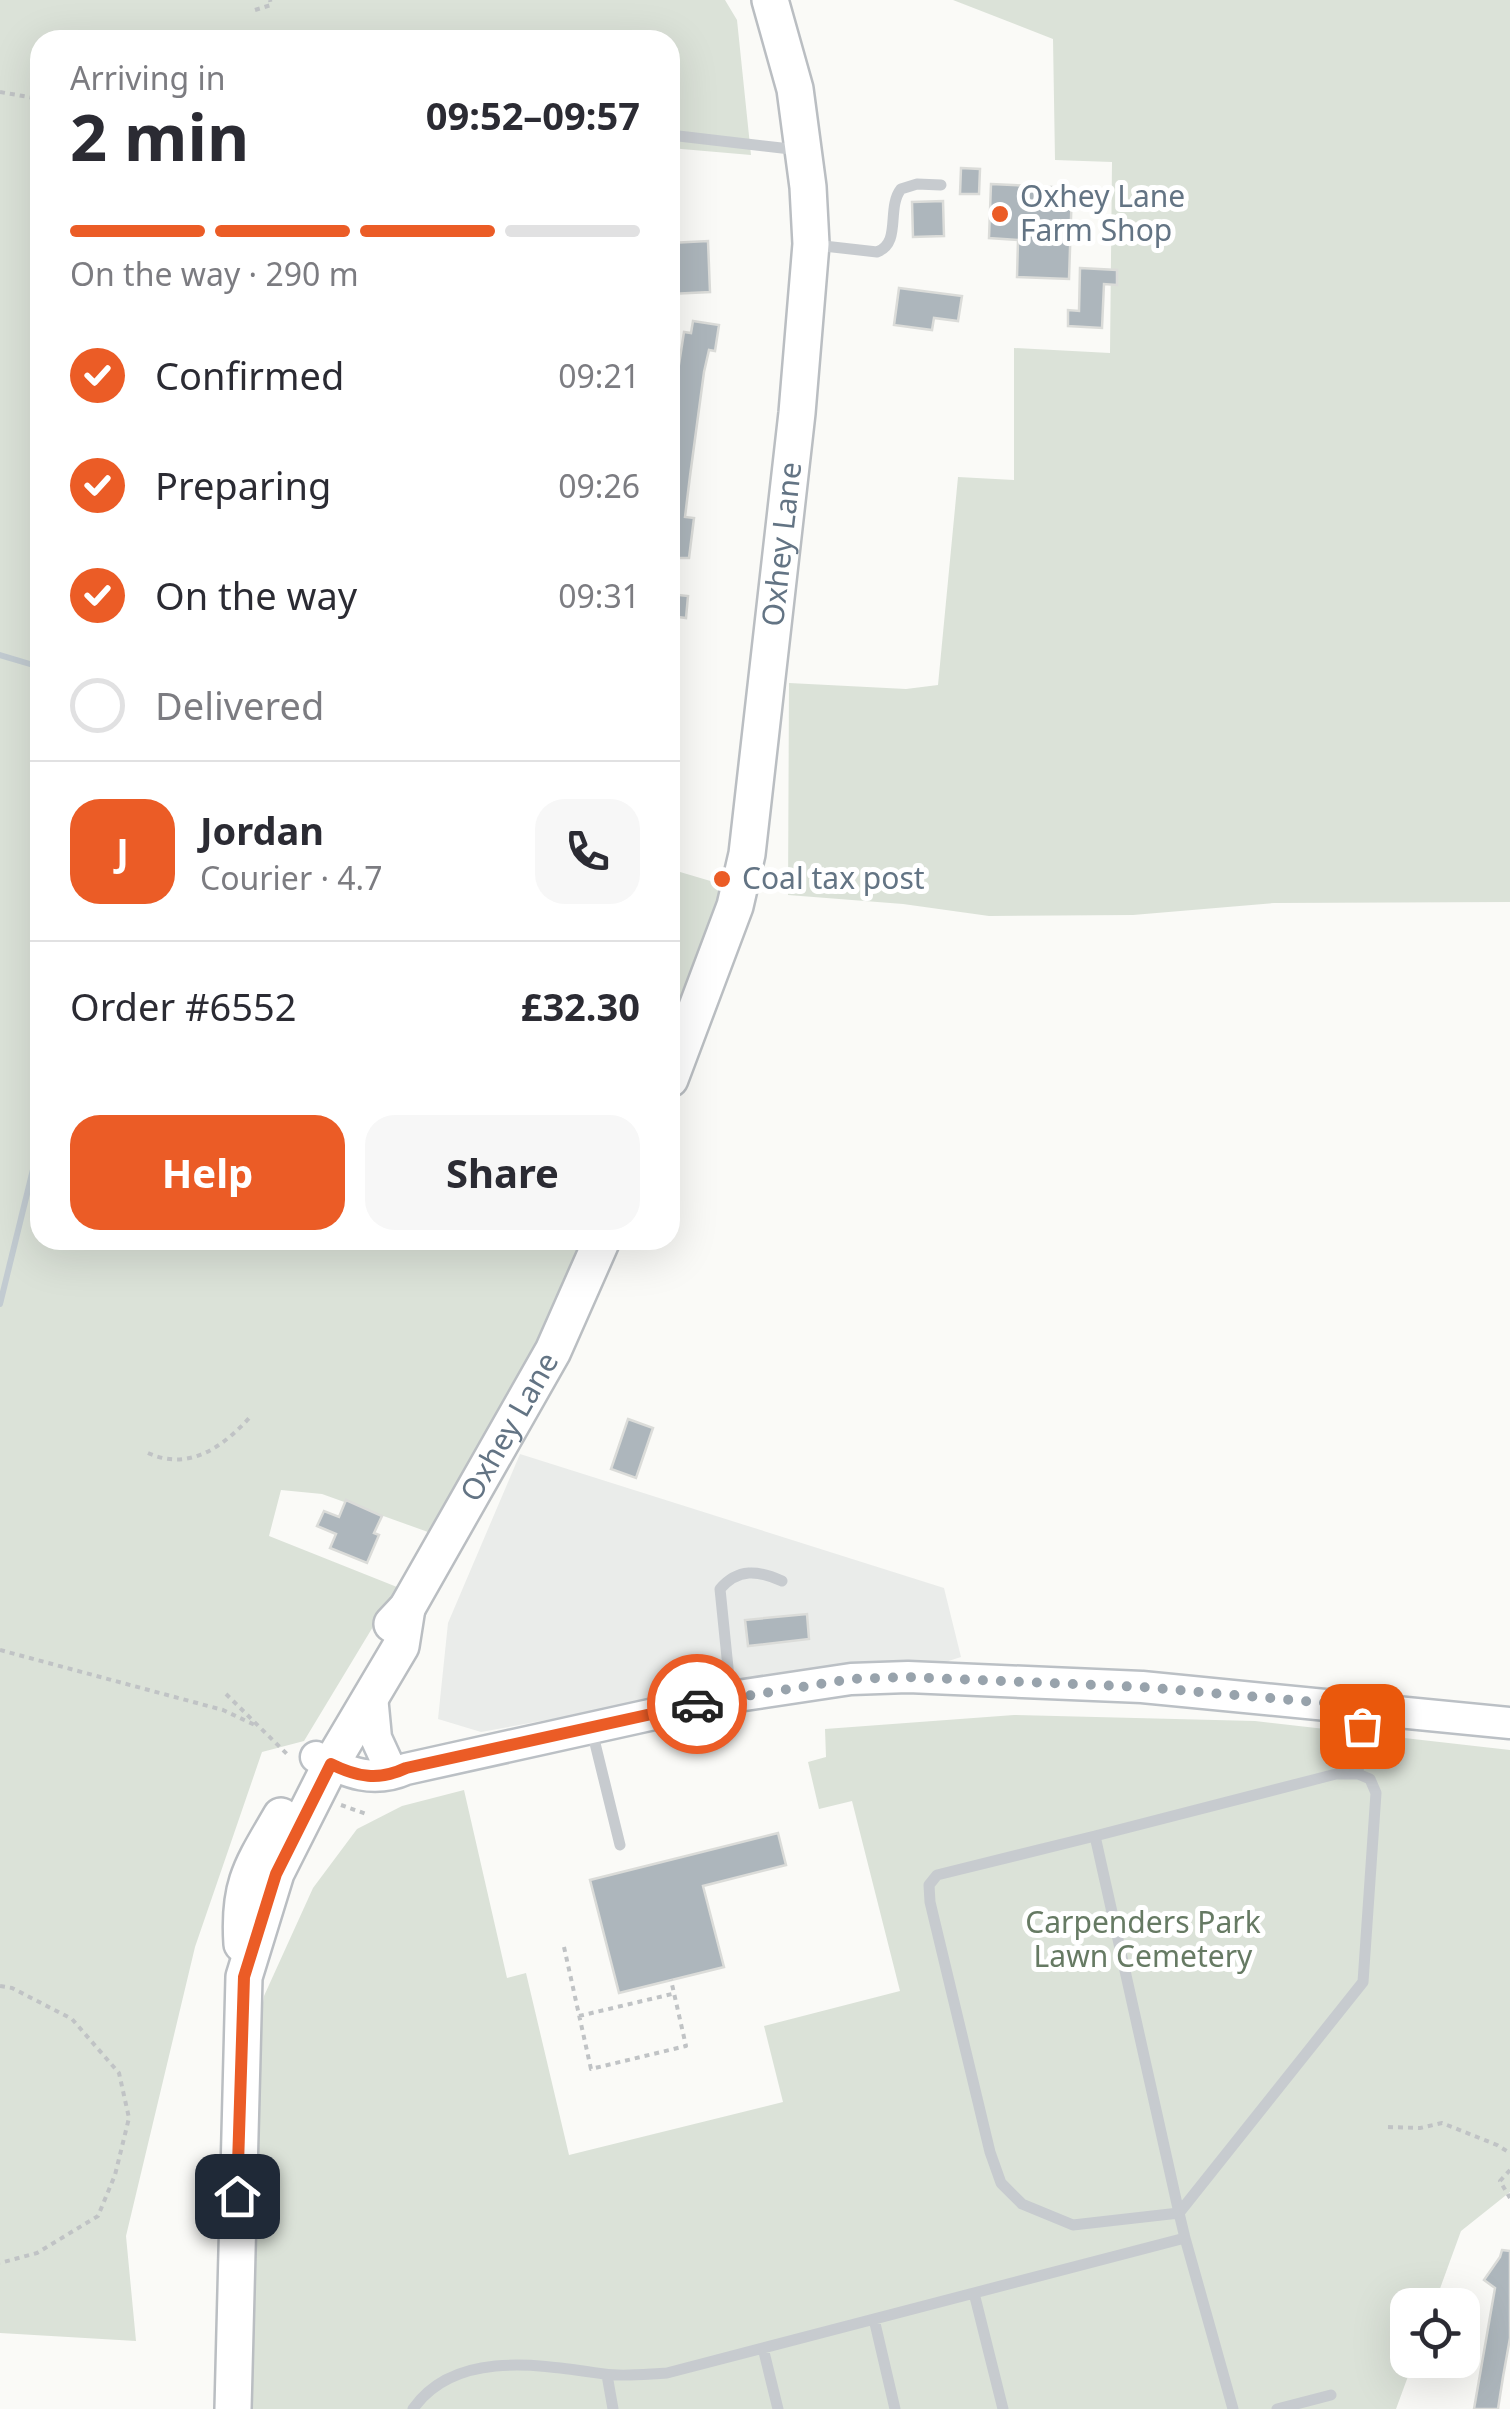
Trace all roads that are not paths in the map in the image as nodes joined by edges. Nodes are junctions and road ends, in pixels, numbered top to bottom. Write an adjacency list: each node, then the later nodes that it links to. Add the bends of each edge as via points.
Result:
1 (770, 0): 3 (main road, Oxhey Lane, via 795,89)
2 (680, 136): 3 (lane)
3 (803, 150): 5 (main road, Oxhey Lane)
4 (941, 185): 5 (lane, via 901,189 892,202 886,249)
5 (810, 244): 6 (main road, Oxhey Lane, via 747,854 735,906)
6 (680, 1052)
7 (598, 1250): 9 (main road, Oxhey Lane, via 553,1351)
8 (782, 1580): 11 (lane, via 752,1572 735,1575 720,1589)
9 (407, 1608): 10 (main road, Oxhey Lane, via 401,1646); 15 (main road, Oxhey Lane, via 382,1635)
10 (372, 1696): 15 (main road, Oxhey Lane); 16 (main road, via 373,1722)
11 (731, 1697): 12 (main road, via 851,1679 990,1678); 14 (main road)
12 (1362, 1706): 13 (main road); 17 (lane)
13 (1510, 1723)
14 (591, 1726): 16 (main road); 19 (lane)
15 (322, 1754): 16 (main road); 27 (main road, Oxhey Lane, via 244,1977)
16 (397, 1765)
17 (1358, 1774): 18 (lane, via 1336,1774); 20 (lane, via 1370,1779 1376,1793 1362,1982)
18 (1095, 1836): 20 (lane); 20 (lane, via 937,1875 929,1884 930,1902 1002,2183 1022,2204 1072,2225)
19 (620, 1845)
20 (1179, 2213): 21 (lane)
21 (1185, 2238): 22 (lane); 33 (lane)
22 (974, 2293): 23 (lane); 32 (lane)
23 (874, 2319): 24 (lane); 31 (lane)
24 (763, 2348): 25 (lane, via 667,2373); 30 (lane)
25 (607, 2374): 28 (lane, via 537,2364 456,2373); 29 (lane)
26 (1332, 2395): 34 (lane)
27 (233, 2409)
28 (412, 2409)
29 (613, 2409)
30 (778, 2409)
31 (895, 2409)
32 (1003, 2409)
33 (1233, 2409)
34 (1276, 2409)

